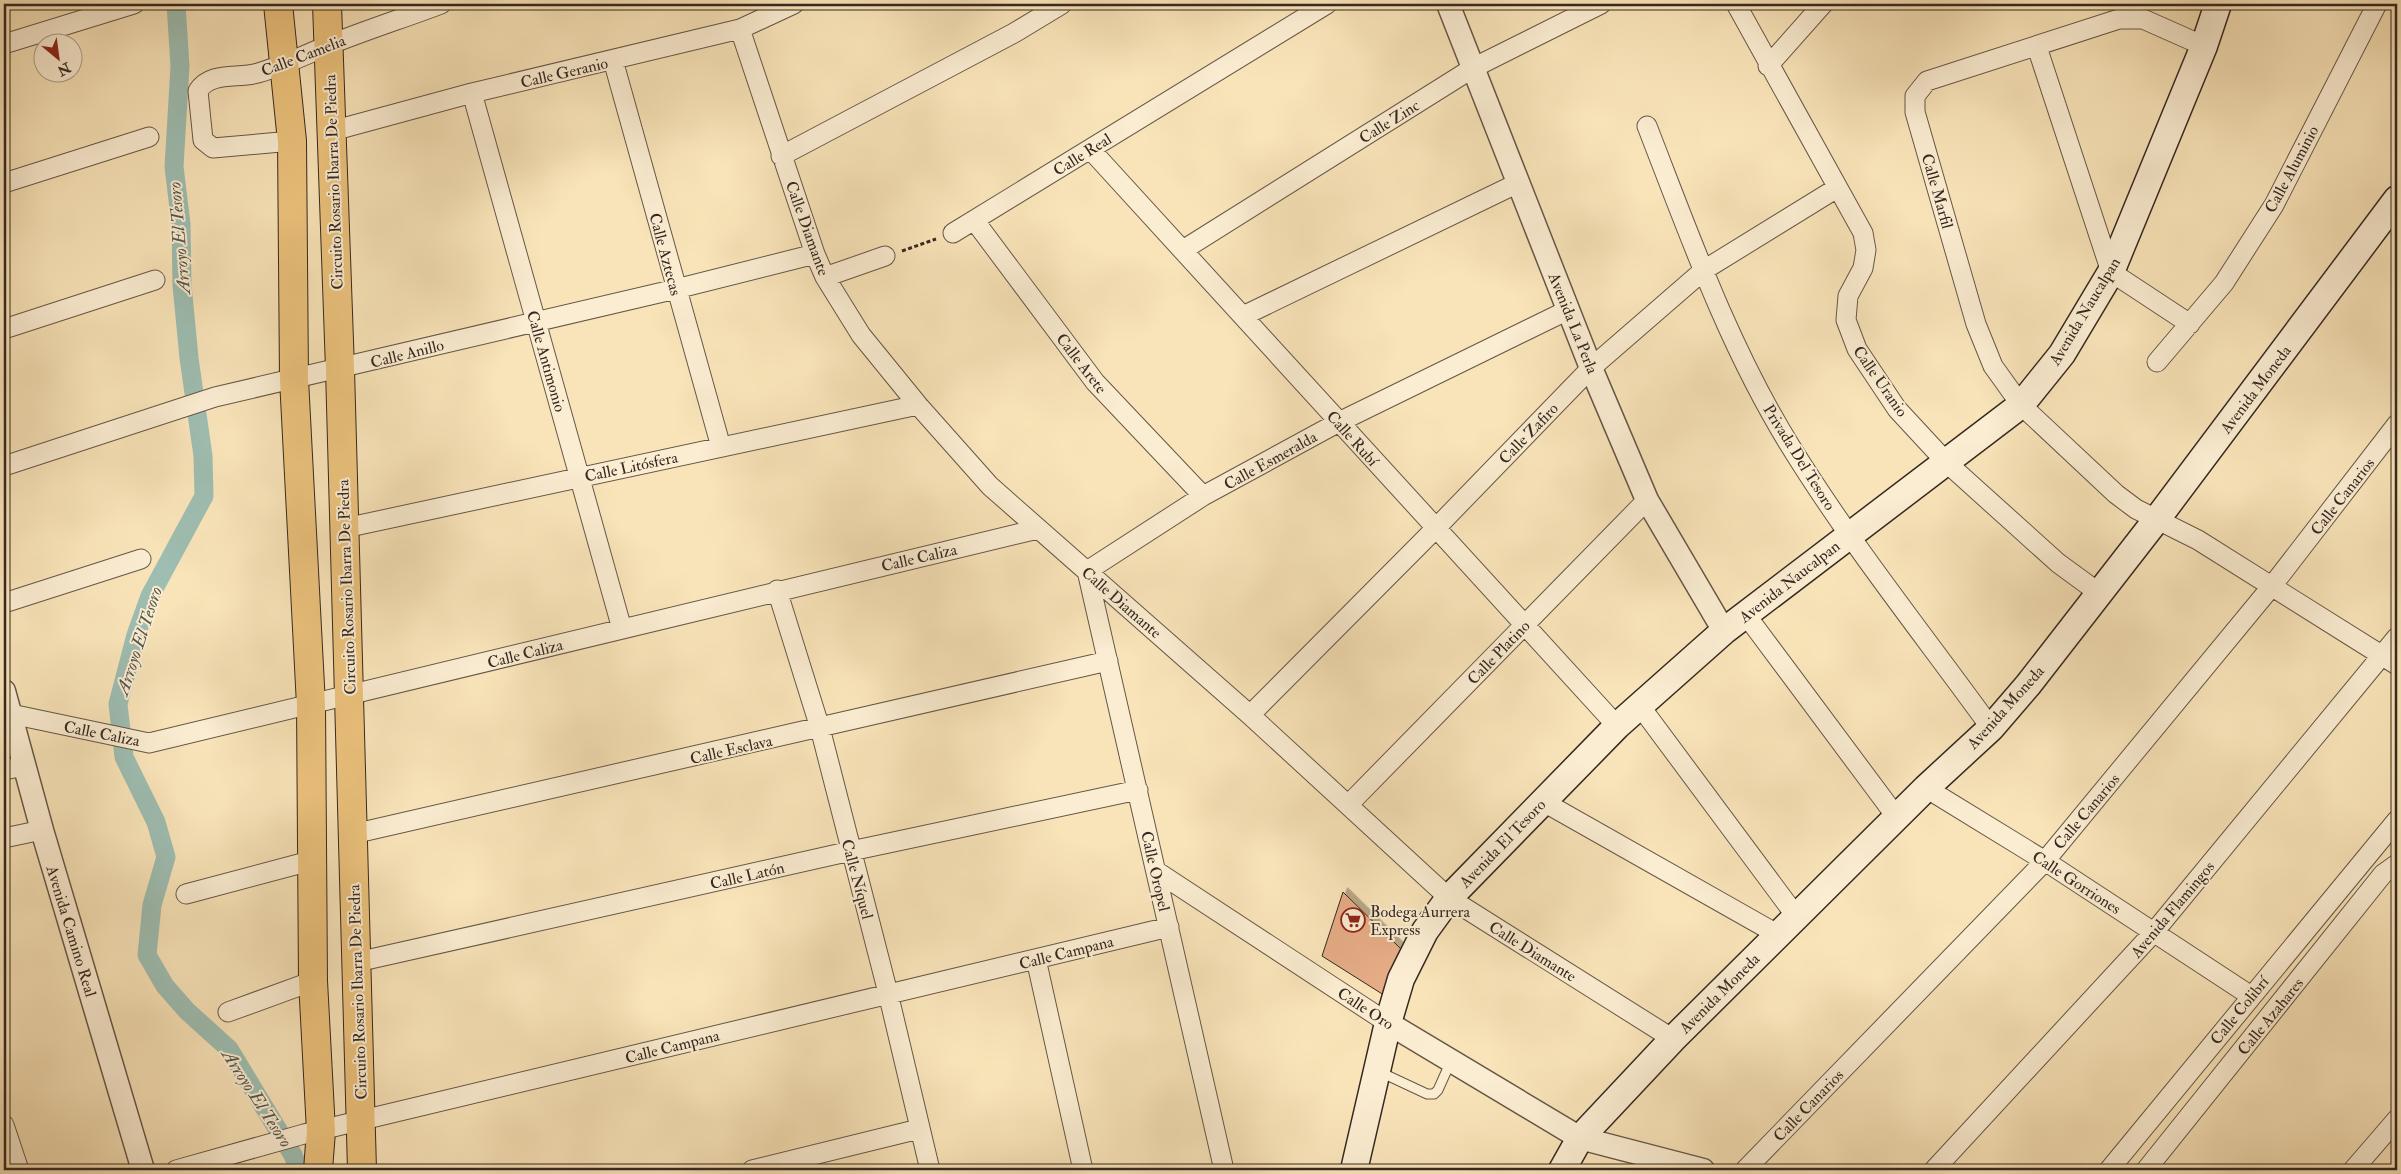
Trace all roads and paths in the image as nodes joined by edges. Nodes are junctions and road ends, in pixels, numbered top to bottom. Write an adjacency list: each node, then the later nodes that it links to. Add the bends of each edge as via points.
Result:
1 (134, 4): 15 (street)
2 (278, 4): 20 (main road)
3 (327, 4): 16 (main road, Circuito Rosario Ibarra De Piedra)
4 (441, 4): 16 (street, Calle Camelia)
5 (794, 4): 14 (street, Calle Geranio)
6 (1062, 4): 29 (street, via 1014,33)
7 (1327, 4): 28 (street, Calle Real)
8 (1448, 4): 22 (street, Avenida La Perla)
9 (1602, 4): 22 (street, Calle Zinc)
10 (1736, 4): 21 (street, Calle Uranio)
11 (1823, 4): 21 (street)
12 (2218, 4): 17 (main road, Avenida Naucalpan)
13 (2377, 4): 47 (street, Calle Aluminio, via 2274,205 2224,283)
14 (740, 29): 19 (street, Calle Geranio); 29 (street, Calle Diamante)
15 (4, 44)
16 (328, 46): 20 (street, Calle Camelia); 25 (main road, Circuito Rosario Ibarra De Piedra)
17 (2204, 46): 18 (street, Calle Marfil, via 2143,20 2119,19); 40 (main road, Avenida Naucalpan)
18 (2037, 47): 40 (street); 54 (street, Calle Marfil, via 1927,81 1916,96 1915,112 1976,324 1993,366)
19 (613, 60): 23 (street, Calle Geranio); 43 (street, Calle Aztecas)
20 (284, 65): 27 (main road); 27 (street, Calle Camelia, via 253,75 210,79 202,84 198,90 203,140 213,148)
21 (1768, 66): 32 (street, Calle Uranio)
22 (1473, 68): 31 (street, Avenida La Perla); 36 (street, Calle Zinc)
23 (472, 93): 25 (street, Calle Geranio); 46 (street, Calle Antimonio)
24 (1647, 126): 39 (street, Privada Del Tesoro)
25 (332, 131): 51 (main road, Circuito Rosario Ibarra De Piedra)
26 (149, 137): 30 (street)
27 (292, 141): 52 (main road)
28 (1090, 149): 34 (street, Calle Real); 36 (street, Calle Rubí)
29 (781, 156): 37 (street, Calle Diamante)
30 (4, 183)
31 (1518, 183): 44 (street, Avenida La Perla); 45 (street)
32 (1837, 188): 39 (street, Calle Zafiro); 58 (street, Calle Uranio, via 1863,233 1866,250 1863,268 1848,296 1846,320 1856,349 1897,409)
33 (2397, 199): 63 (main road, Avenida Moneda)
34 (974, 220): 35 (street, Calle Real); 61 (street, Calle Arete, via 1095,382)
35 (953, 233): 38 (path)
36 (1183, 250): 45 (street, Calle Rubí)
37 (815, 254): 41 (street, Calle Diamante); 43 (street, Calle Anillo)
38 (885, 256): 41 (street)
39 (1704, 270): 50 (street, Calle Zafiro); 67 (street, Privada Del Tesoro, via 1752,378 1789,444)
40 (2111, 272): 47 (street); 54 (main road, Avenida Naucalpan, via 2062,354)
41 (825, 277): 53 (street, Calle Diamante, via 861,335)
42 (155, 280): 48 (street)
43 (676, 289): 46 (street, Calle Anillo); 57 (street, Calle Aztecas)
44 (1568, 310): 50 (street, Avenida La Perla); 55 (street, Calle Esmeralda)
45 (1242, 316): 55 (street, Calle Rubí)
46 (536, 322): 51 (street, Calle Anillo); 60 (street, Calle Antimonio)
47 (2190, 324): 49 (street, Calle Aluminio)
48 (4, 329)
49 (2157, 362)
50 (1591, 368): 62 (street, Avenida La Perla); 65 (street, Calle Zafiro)
51 (340, 369): 52 (street, Calle Anillo); 64 (main road, Circuito Rosario Ibarra De Piedra)
52 (294, 379): 59 (street, Calle Anillo, via 215,397); 83 (main road)
53 (918, 405): 57 (street, Calle Litósfera); 66 (street, Calle Diamante, via 990,486)
54 (2021, 405): 58 (main road, Avenida Naucalpan); 63 (street, Calle Marfil, via 2116,494)
55 (1339, 422): 61 (street, Calle Esmeralda); 65 (street, Calle Rubí)
56 (2397, 424): 70 (street, Calle Canarios)
57 (721, 447): 60 (street, Calle Litósfera)
58 (1948, 463): 67 (main road, Avenida Naucalpan); 72 (street, Calle Uranio, via 2058,563)
59 (4, 466)
60 (580, 477): 64 (street, Calle Litósfera); 76 (street, Calle Antimonio)
61 (1203, 496): 69 (street, Calle Esmeralda)
62 (1647, 500): 75 (street, Calle Platino); 77 (street, Avenida La Perla)
63 (2157, 519): 70 (street, Calle Marfil); 72 (main road, Avenida Moneda)
64 (345, 528): 82 (main road, Circuito Rosario Ibarra De Piedra)
65 (1436, 528): 75 (street, Calle Rubí); 86 (street, Calle Zafiro)
66 (1038, 529): 69 (street, Calle Diamante); 71 (street, Calle Caliza)
67 (1850, 535): 74 (main road, Avenida Naucalpan); 89 (street, Privada Del Tesoro)
68 (141, 559): 73 (street)
69 (1087, 571): 80 (street, Calle Oropel); 86 (street, Calle Diamante)
70 (2272, 586): 79 (street, Calle Marfil); 102 (street, Calle Canarios)
71 (778, 590): 76 (street, Calle Caliza); 88 (street, Calle Níquel)
72 (2099, 593): 89 (main road, Avenida Moneda)
73 (4, 603)
74 (1746, 615): 77 (main road, Avenida Naucalpan); 95 (street)
75 (1525, 624): 87 (street, Calle Rubí); 94 (street, Calle Platino)
76 (622, 629): 82 (street, Calle Caliza)
77 (1724, 631): 84 (main road, Avenida El Tesoro)
78 (2397, 637): 79 (street, Avenida Flamingos)
79 (2390, 660): 109 (street, Avenida Flamingos)
80 (1108, 662): 88 (street, Calle Esclava); 92 (street, Calle Oropel)
81 (4, 691): 85 (street, Avenida Camino Real)
82 (350, 696): 83 (street, Calle Caliza); 98 (main road, Circuito Rosario Ibarra De Piedra)
83 (311, 705): 85 (street, Calle Caliza, via 149,742); 101 (main road)
84 (1640, 706): 87 (main road, Avenida El Tesoro); 107 (street)
85 (11, 714): 90 (street, Avenida Camino Real)
86 (1250, 715): 94 (street, Calle Diamante)
87 (1617, 726): 93 (main road, Avenida El Tesoro)
88 (820, 728): 98 (street, Calle Esclava); 100 (street, Calle Níquel)
89 (1991, 728): 91 (main road, Avenida Moneda)
90 (14, 768): 97 (street, Avenida Camino Real)
91 (1926, 788): 95 (main road, Avenida Moneda); 102 (street, Calle Gorriones)
92 (1138, 790): 100 (street, Calle Latón); 104 (street, Calle Oropel)
93 (1542, 801): 106 (main road, Avenida El Tesoro); 110 (street)
94 (1349, 804): 106 (street, Calle Diamante)
95 (1898, 818): 107 (main road, Avenida Moneda)
96 (2397, 820): 115 (street, Calle Colibrí)
97 (42, 830): 99 (street); 129 (street, Avenida Camino Real)
98 (353, 834): 112 (main road, Circuito Rosario Ibarra De Piedra)
99 (4, 838)
100 (851, 851): 112 (street, Calle Latón); 114 (street, Calle Níquel)
101 (310, 861): 105 (street); 113 (main road)
102 (2045, 861): 109 (street, Calle Gorriones); 139 (street, Calle Canarios)
103 (2396, 864): 142 (street, Calle Azahares, via 2383,874)
104 (1156, 871): 108 (street, Calle Oropel); 117 (street, Calle Oro)
105 (186, 894)
106 (1449, 898): 117 (main road, Avenida El Tesoro, via 1425,930 1401,980); 118 (street, Calle Diamante)
107 (1796, 916): 110 (main road, Avenida Moneda)
108 (1169, 926): 111 (street, Calle Campana); 136 (street, Calle Oropel)
109 (2154, 932): 115 (street, Calle Gorriones); 140 (street, Avenida Flamingos)
110 (1777, 934): 118 (main road, Avenida Moneda)
111 (1036, 959): 114 (street, Calle Campana); 135 (street)
112 (357, 962): 122 (main road, Circuito Rosario Ibarra De Piedra)
113 (313, 981): 116 (street); 125 (main road)
114 (888, 994): 122 (street, Calle Campana); 124 (street, Calle Níquel)
115 (2251, 996): 141 (street, Calle Colibrí)
116 (228, 1012)
117 (1388, 1023): 119 (street, Calle Oro); 120 (main road, Avenida El Tesoro)
118 (1673, 1039): 126 (main road, Avenida Moneda)
119 (1451, 1061): 120 (lane, via 1434,1094 1427,1094); 126 (street, Calle Oro)
120 (1377, 1070): 127 (main road, Avenida El Tesoro)
121 (2397, 1119): 143 (street)
122 (361, 1121): 125 (street, Calle Campana); 132 (main road, Circuito Rosario Ibarra De Piedra)
123 (4, 1125): 128 (street)
124 (920, 1129): 133 (street); 134 (street, Calle Níquel)
125 (313, 1132): 130 (street, Calle Campana); 131 (main road)
126 (1580, 1138): 137 (main road, Avenida Moneda); 138 (street, Calle Oro)
127 (1357, 1169)
128 (19, 1170)
129 (143, 1170)
130 (176, 1170)
131 (318, 1170)
132 (362, 1170)
133 (752, 1170)
134 (930, 1170)
135 (1083, 1170)
136 (1224, 1170)
137 (1562, 1170)
138 (1703, 1170)
139 (1745, 1170)
140 (1934, 1170)
141 (2109, 1170)
142 (2146, 1170)
143 (2354, 1170)

